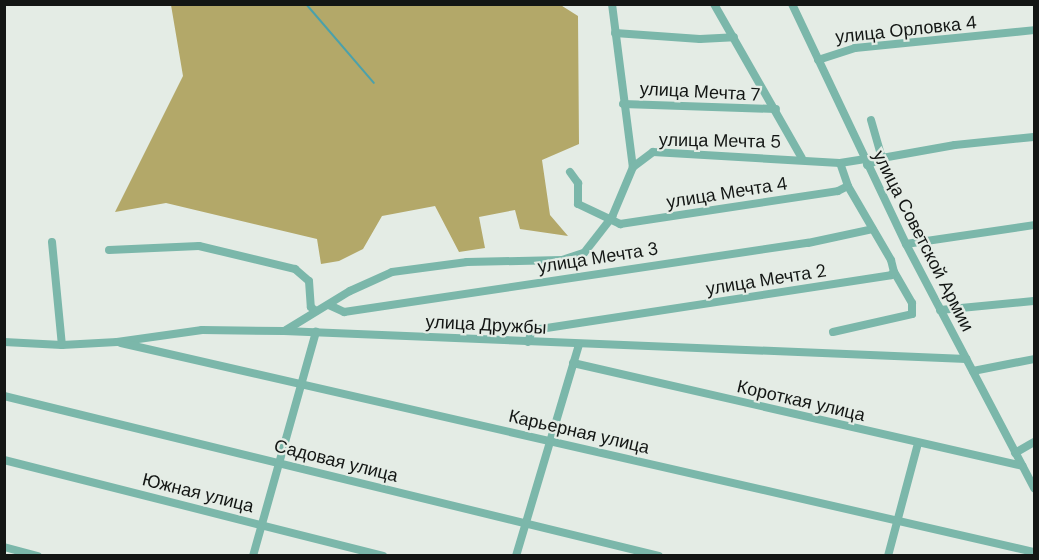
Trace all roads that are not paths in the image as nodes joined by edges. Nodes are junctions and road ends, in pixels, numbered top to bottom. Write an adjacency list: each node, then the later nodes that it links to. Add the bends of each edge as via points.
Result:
1 (612, 4): 5 (street)
2 (714, 4): 6 (street)
3 (792, 4): 7 (street, улица Советской Армии)
4 (1035, 30): 7 (street, улица Орловка 4, via 855,48)
5 (615, 33): 6 (street, via 700,39); 8 (street)
6 (734, 37): 9 (street)
7 (818, 60): 14 (street, улица Советской Армии)
8 (623, 104): 9 (street, улица Мечта 7); 16 (street)
9 (776, 109): 12 (street)
10 (871, 120): 13 (street)
11 (1035, 137): 13 (street, улица Мечта 5, via 955,144)
12 (802, 158): 15 (street, улица Мечта 5); 16 (street, улица Мечта 5, via 671,151 653,152)
13 (882, 158): 14 (street, улица Мечта 5)
14 (866, 162): 15 (street, улица Мечта 5); 23 (street, улица Советской Армии)
15 (840, 163): 18 (street)
16 (633, 167): 19 (street)
17 (570, 172): 19 (street, улица Мечта 4, via 578,183 578,204)
18 (848, 186): 19 (street, улица Мечта 4, via 838,191 620,224); 21 (street)
19 (612, 217): 27 (street, via 584,253 562,260 417,266 370,280)
20 (1035, 225): 23 (street)
21 (873, 230): 25 (street); 27 (street, улица Мечта 3, via 344,312)
22 (51, 242): 37 (street)
23 (906, 244): 28 (street, улица Советской Армии)
24 (109, 250): 29 (street, via 199,246 294,268 307,277 311,307)
25 (894, 272): 32 (street, via 912,303 912,314); 35 (street, улица Мечта 2, via 886,277 540,329 532,331)
26 (1035, 301): 28 (street)
27 (329, 305): 29 (street)
28 (940, 310): 38 (street, улица Советской Армии)
29 (316, 311): 30 (street)
30 (284, 331): 31 (street, улица Дружбы); 34 (street, улица Дружбы, via 174,331)
31 (316, 332): 35 (street, улица Дружбы); 42 (street)
32 (833, 332)
33 (4, 342): 37 (street, улица Дружбы)
34 (117, 342): 37 (street, улица Дружбы); 42 (street, Карьерная улица)
35 (528, 342): 36 (street, улица Дружбы)
36 (579, 344): 38 (street, улица Дружбы); 40 (street)
37 (62, 345)
38 (966, 358): 41 (street, улица Советской Армии)
39 (1035, 359): 41 (street)
40 (573, 363): 44 (street); 46 (street, Короткая улица)
41 (973, 372): 47 (street, улица Советской Армии)
42 (303, 387): 44 (street, Карьерная улица); 49 (street)
43 (4, 396): 49 (street, Садовая улица)
44 (549, 441): 52 (street, Карьерная улица); 53 (street)
45 (1035, 442): 47 (street)
46 (918, 443): 50 (street, Короткая улица); 52 (street)
47 (1015, 453): 50 (street, улица Советской Армии)
48 (4, 460): 54 (street, Южная улица)
49 (281, 463): 53 (street, Садовая улица); 54 (street)
50 (1022, 466): 51 (street, улица Советской Армии)
51 (1035, 488)
52 (897, 520): 56 (street, Карьерная улица); 62 (street)
53 (525, 522): 60 (street); 61 (street, Садовая улица)
54 (263, 525): 58 (street); 59 (street, Южная улица)
55 (4, 548): 57 (street)
56 (1035, 552)
57 (38, 555)
58 (254, 555)
59 (383, 555)
60 (516, 555)
61 (659, 555)
62 (888, 555)

